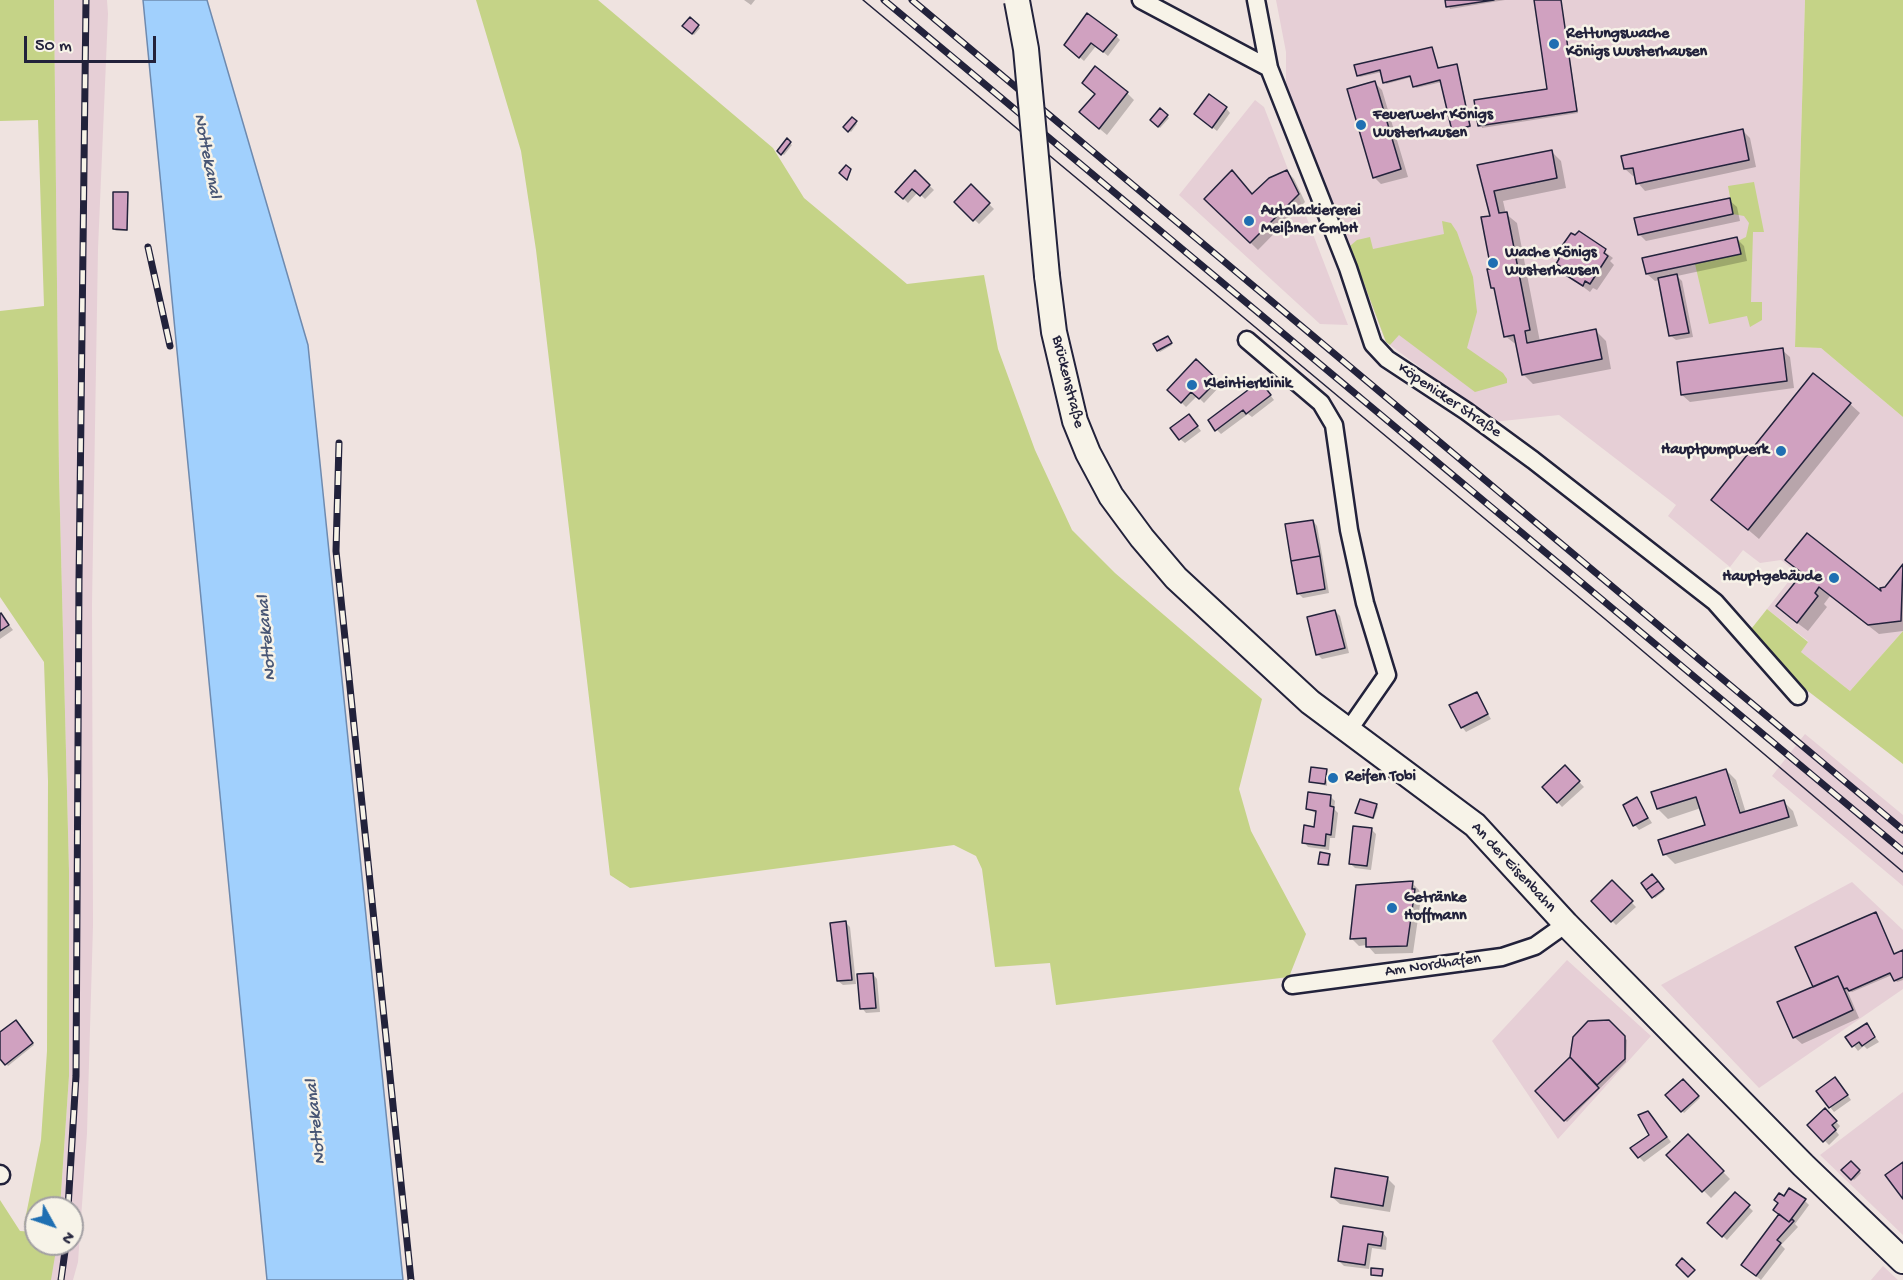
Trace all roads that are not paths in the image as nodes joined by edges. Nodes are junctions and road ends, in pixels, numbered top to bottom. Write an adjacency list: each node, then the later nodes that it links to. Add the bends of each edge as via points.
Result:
1 (1017, 0): 7 (main road, Brückenstraße, bridge, via 1026,49 1054,332 1065,389 1088,453 1111,496 1176,578 1273,669)
2 (1141, 0): 4 (street)
3 (1256, 0): 4 (street, Köpenicker Straße)
4 (1269, 68): 6 (street, Köpenicker Straße, via 1348,268 1373,344 1387,359 1533,460 1715,602)
5 (1247, 340): 7 (street, via 1321,403 1334,425 1362,593 1387,675)
6 (1798, 696)
7 (1348, 731): 8 (main road, An der Eisenbahn, via 1475,825)
8 (1566, 924): 9 (street, Am Nordhafen, via 1535,946 1502,957); 10 (main road, An der Eisenbahn)
9 (1292, 985)
10 (1903, 1261)

